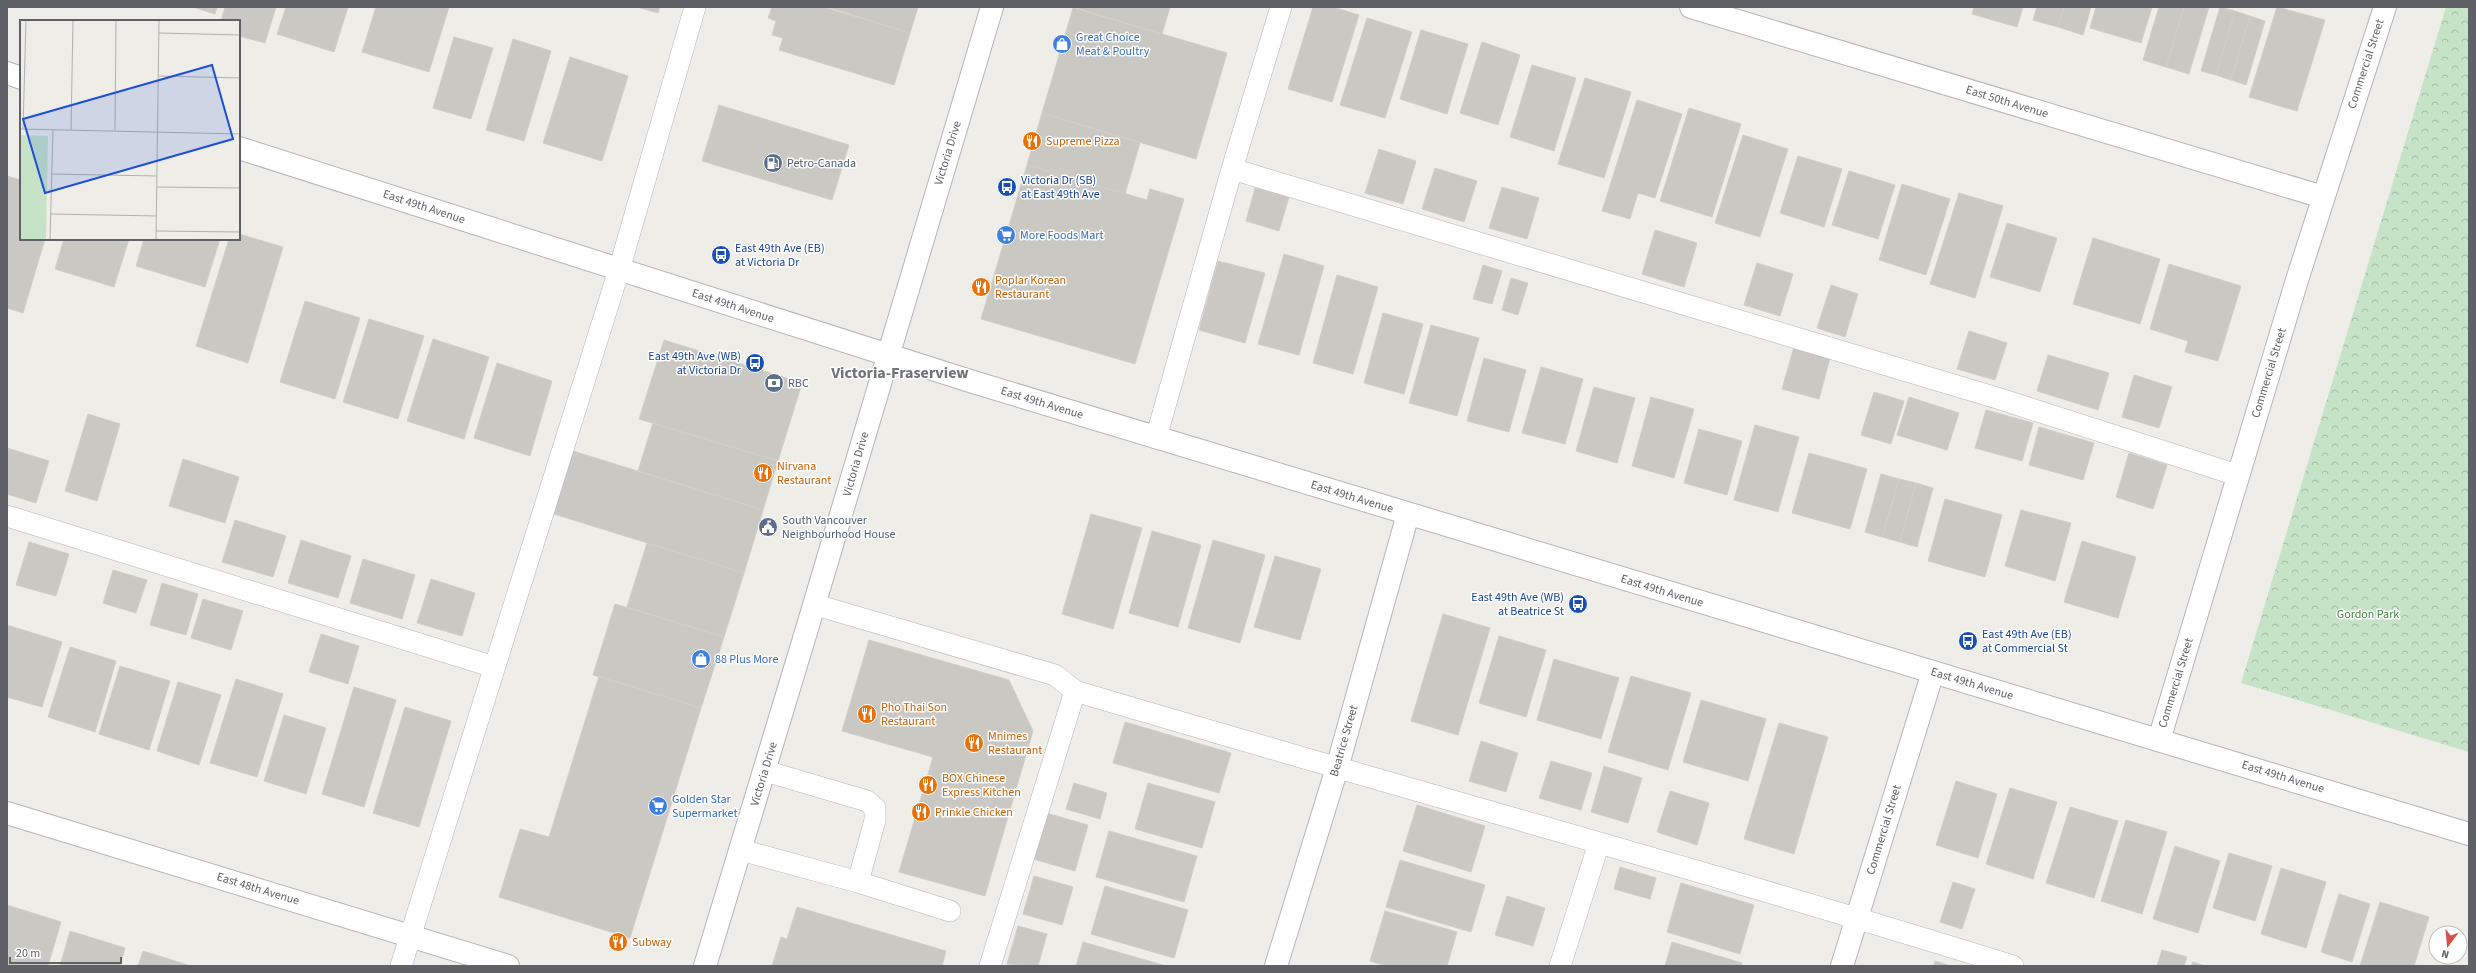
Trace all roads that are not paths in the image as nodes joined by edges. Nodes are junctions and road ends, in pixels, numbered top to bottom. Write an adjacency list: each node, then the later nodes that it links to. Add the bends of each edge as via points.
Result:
1 (695, 7): 11 (lane)
2 (992, 7): 12 (street, Victoria Drive)
3 (1281, 7): 9 (lane)
4 (1691, 7): 10 (street, East 50th Avenue)
5 (2385, 7): 10 (street, Commercial Street)
6 (7, 73): 7 (street)
7 (20, 78)
8 (240, 148): 11 (street, East 49th Avenue)
9 (1232, 169): 13 (lane); 14 (lane, via 1997,398)
10 (2323, 198): 14 (street, Commercial Street)
11 (619, 270): 12 (street, East 49th Avenue); 18 (lane)
12 (888, 356): 13 (street, East 49th Avenue); 17 (street, Victoria Drive)
13 (1156, 438): 15 (street, East 49th Avenue)
14 (2237, 475): 21 (street, Commercial Street)
15 (1408, 514): 19 (street, East 49th Avenue); 22 (street, Beatrice Street)
16 (7, 516): 18 (lane)
17 (816, 605): 20 (lane, via 1055,674); 23 (street, Victoria Drive)
18 (494, 667): 31 (lane)
19 (1933, 672): 21 (street, East 49th Avenue); 30 (street, Commercial Street)
20 (1075, 691): 22 (lane); 35 (lane)
21 (2159, 740): 25 (street, East 49th Avenue)
22 (1337, 768): 26 (lane); 36 (street, Beatrice Street)
23 (765, 771): 27 (street, Victoria Drive); 28 (lane, via 867,801 875,808 875,820)
24 (7, 813): 31 (street, East 48th Avenue)
25 (2469, 834)
26 (1599, 843): 30 (lane); 37 (lane)
27 (741, 850): 28 (lane); 34 (street, Victoria Drive)
28 (858, 882): 29 (lane)
29 (950, 911)
30 (1857, 919): 38 (street, Commercial Street); 39 (lane)
31 (410, 936): 32 (lane); 33 (street, East 48th Avenue)
32 (401, 966)
33 (508, 966)
34 (705, 966)
35 (990, 966)
36 (1276, 966)
37 (1560, 966)
38 (1842, 966)
39 (2012, 966)

